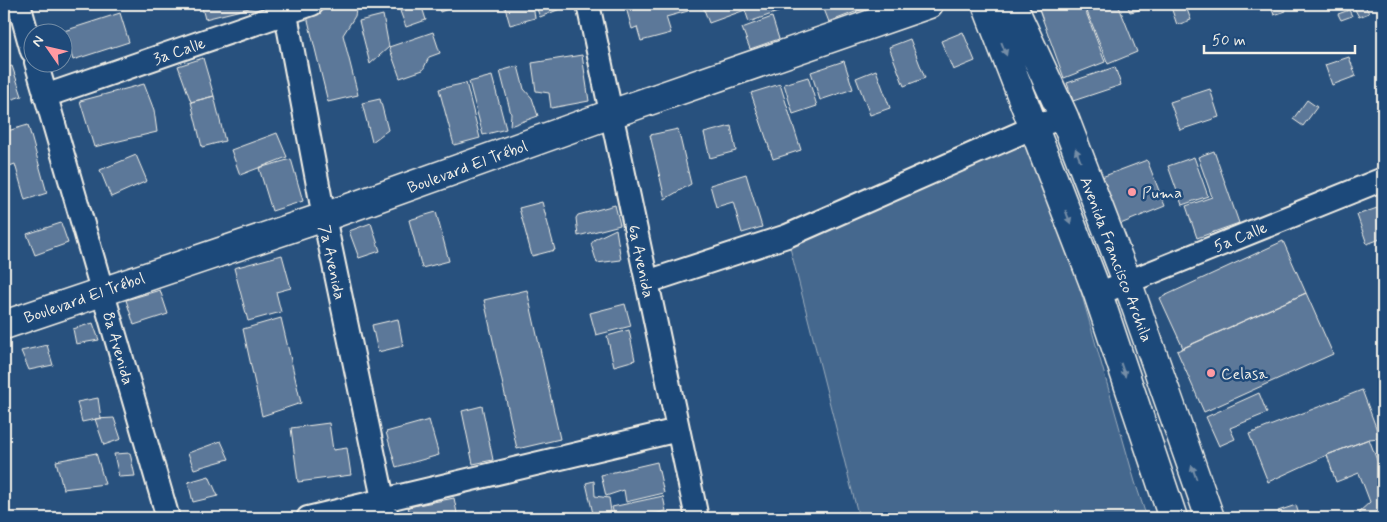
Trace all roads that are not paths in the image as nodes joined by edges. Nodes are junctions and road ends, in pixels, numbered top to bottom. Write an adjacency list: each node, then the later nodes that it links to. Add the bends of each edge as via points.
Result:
1 (19, 4): 8 (street)
2 (312, 4): 7 (street, 3a Calle)
3 (588, 4): 11 (street, 6a Avenida)
4 (929, 4): 11 (main road, Boulevard El Trébol)
5 (986, 4): 13 (main road, Avenida Francisco Archila, one-way to 13)
6 (1012, 4): 12 (main road, Avenida Francisco Archila)
7 (285, 8): 10 (street, 3a Calle); 15 (street, 7a Avenida)
8 (24, 22)
9 (39, 72): 10 (street, 8a Avenida)
10 (45, 96): 18 (street, 8a Avenida)
11 (611, 114): 15 (main road, Boulevard El Trébol); 17 (street, 6a Avenida)
12 (1064, 117): 13 (street); 16 (main road, Avenida Francisco Archila, one-way to 12)
13 (1034, 128): 17 (street, via 788,236); 19 (main road, Avenida Francisco Archila, one-way to 19)
14 (1383, 179): 16 (street, 5a Calle)
15 (324, 217): 18 (main road, Boulevard El Trébol); 22 (street, 7a Avenida)
16 (1127, 281): 19 (street, 5a Calle); 27 (main road, Avenida Francisco Archila, one-way to 16)
17 (647, 282): 21 (street, 6a Avenida)
18 (103, 290): 20 (main road, Boulevard El Trébol); 23 (street, 8a Avenida)
19 (1098, 294): 26 (main road, Avenida Francisco Archila, one-way to 26)
20 (4, 324)
21 (678, 430): 22 (street); 25 (street, 6a Avenida)
22 (385, 509): 24 (street)
23 (168, 518)
24 (308, 518)
25 (697, 518)
26 (1173, 518)
27 (1210, 518)

